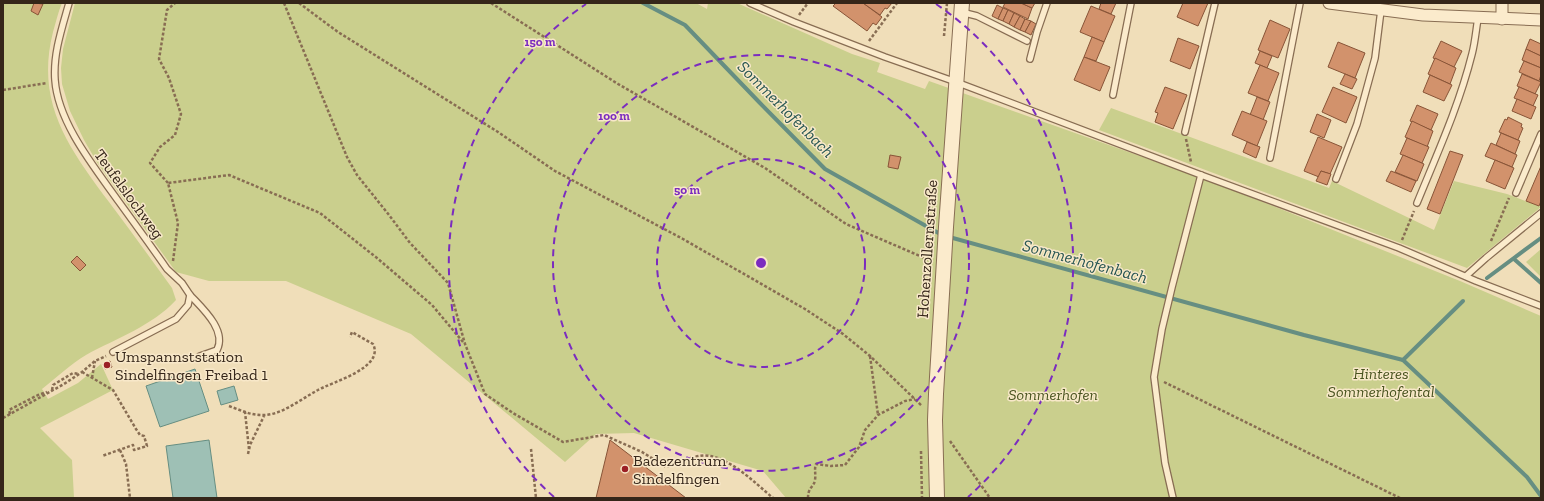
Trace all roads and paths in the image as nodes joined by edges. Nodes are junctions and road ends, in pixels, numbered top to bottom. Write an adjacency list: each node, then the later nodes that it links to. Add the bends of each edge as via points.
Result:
1 (69, 3): 24 (lane, Teufelslochweg, via 57,50)
2 (175, 3): 34 (path, via 167,10 159,59 169,78 181,114 175,135 160,147 150,162)
3 (284, 3): 46 (path, via 347,157 357,175 410,243 448,283)
4 (299, 3): 49 (path, via 338,32 498,132 555,171 683,238 805,309 843,334)
5 (491, 3): 40 (path, via 618,84 765,168 846,224)
6 (750, 3): 25 (lane, via 801,25)
7 (808, 3): 17 (path)
8 (897, 3): 21 (path)
9 (1047, 3): 23 (lane)
10 (1130, 3): 27 (lane)
11 (1216, 3): 28 (lane)
12 (1300, 3): 30 (lane)
13 (1329, 3): 16 (street)
14 (1502, 3): 19 (street)
15 (961, 7): 22 (lane); 25 (street, Hohenzollernstraße)
16 (1381, 10): 18 (street); 33 (lane, via 1375,58 1357,124)
17 (801, 12)
18 (1478, 18): 19 (street); 36 (lane, via 1473,53 1460,94)
19 (1502, 19): 20 (street)
20 (1541, 20)
21 (870, 39)
22 (1028, 41)
23 (1030, 59)
24 (55, 82): 26 (path); 41 (lane, Teufelslochweg, via 66,120 85,155)
25 (956, 82): 31 (lane); 71 (street, Hohenzollernstraße, via 935,420)
26 (3, 90)
27 (1113, 95)
28 (1185, 132): 31 (path)
29 (1541, 134): 35 (lane)
30 (1270, 158)
31 (1194, 172): 32 (lane)
32 (1201, 175): 38 (lane); 52 (lane, via 1172,286)
33 (1336, 179)
34 (168, 183): 41 (path, via 178,223 174,260); 46 (path, via 229,175 320,213 432,305)
35 (1516, 193): 39 (path, via 1511,193 1486,252)
36 (1417, 203): 38 (path)
37 (1541, 213): 39 (lane)
38 (1399, 248): 42 (lane)
39 (1486, 258): 42 (lane)
40 (929, 260)
41 (167, 269): 43 (lane, Teufelslochweg)
42 (1466, 276): 44 (lane)
43 (190, 295): 47 (lane, via 188,305 176,319); 48 (lane, Teufelslochweg, via 208,313 220,340 217,350)
44 (1541, 306)
45 (350, 337): 59 (path, via 352,332 373,344 374,355 366,366 279,412)
46 (465, 344): 69 (path, via 486,394 563,442 604,435 642,452 666,467 700,456 716,457 733,466)
47 (113, 352): 50 (path)
48 (200, 356)
49 (870, 356): 54 (path); 58 (path)
50 (95, 361): 51 (path); 53 (path)
51 (81, 373): 53 (path); 60 (path)
52 (1154, 377): 73 (lane, via 1165,463); 74 (path)
53 (92, 378): 64 (path, via 113,390 140,435 144,436 147,446 134,450 133,445)
54 (915, 398): 55 (path); 58 (path)
55 (921, 405)
56 (229, 406): 57 (path)
57 (245, 412): 59 (path); 62 (path)
58 (878, 415): 70 (path, via 865,430 859,447 845,465 816,464 815,481 808,491)
59 (264, 416): 62 (path)
60 (3, 418)
61 (949, 440): 72 (path)
62 (249, 449): 65 (path)
63 (531, 449): 68 (path)
64 (120, 450): 66 (path); 67 (path, via 126,464)
65 (248, 454)
66 (102, 456)
67 (130, 498)
68 (536, 498)
69 (773, 498)
70 (808, 498)
71 (937, 498)
72 (990, 498)
73 (1173, 498)
74 (1400, 498)

